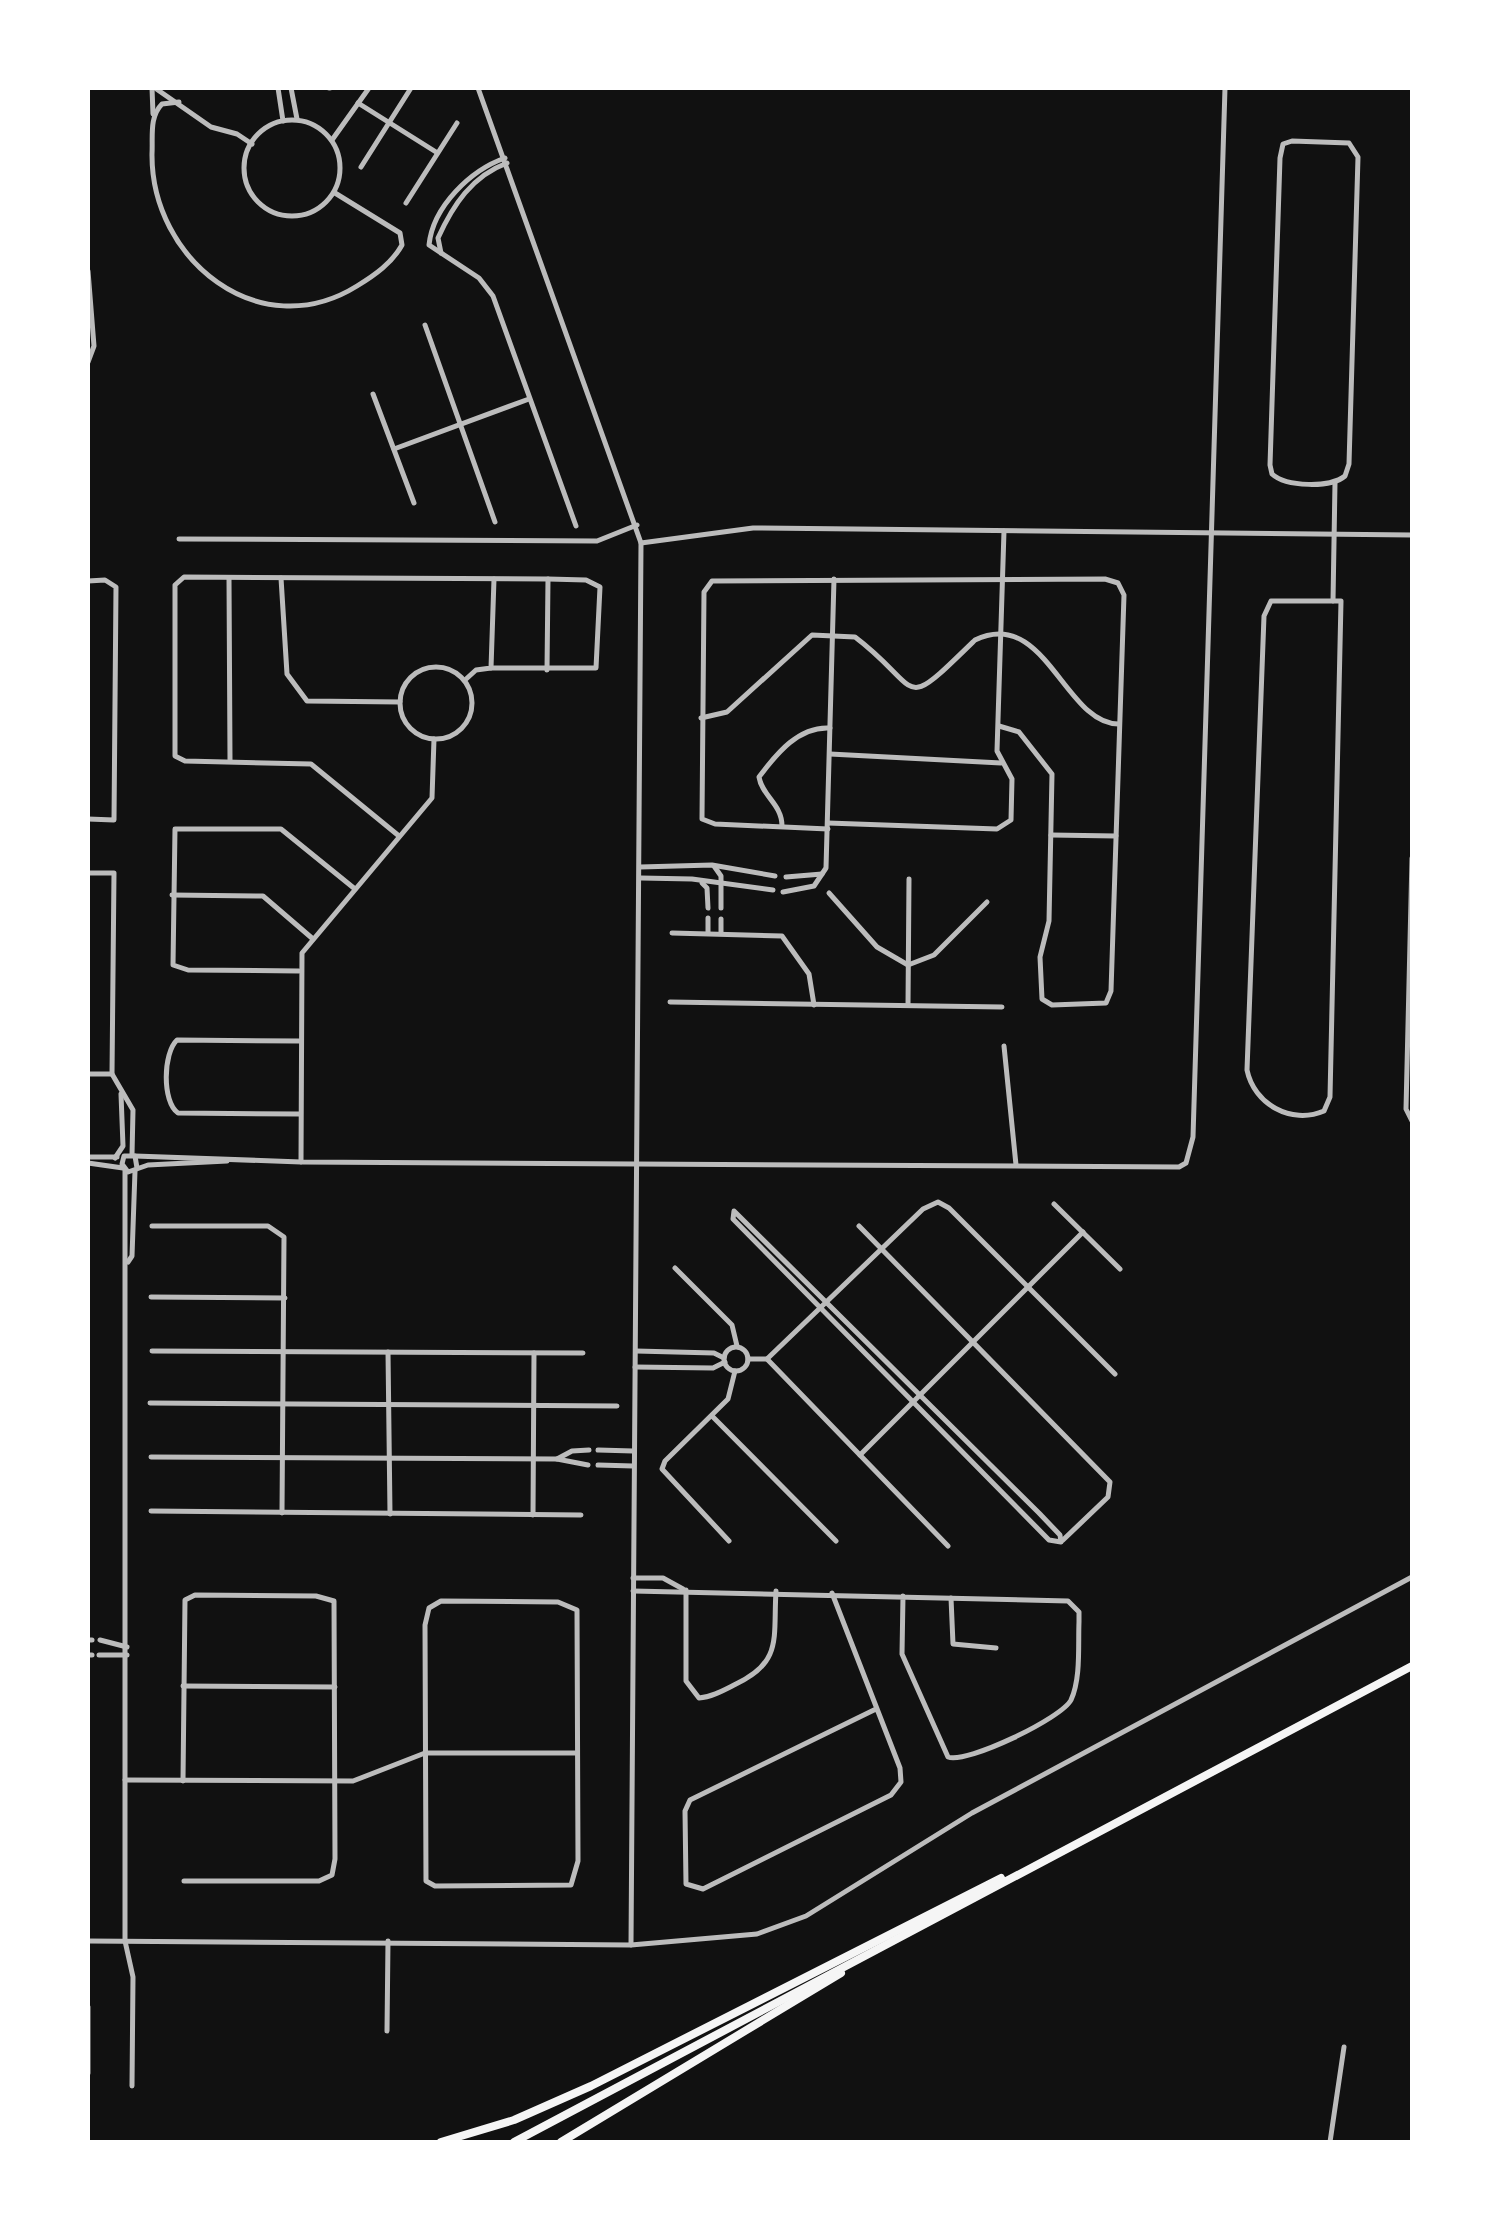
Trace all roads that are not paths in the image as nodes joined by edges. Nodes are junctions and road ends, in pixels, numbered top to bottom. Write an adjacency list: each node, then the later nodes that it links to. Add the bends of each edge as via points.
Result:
1 (154, 88): 8 (street); 12 (street)
2 (278, 88): 11 (street)
3 (291, 88): 10 (street)
4 (370, 88): 9 (street)
5 (411, 88): 13 (street)
6 (478, 88): 18 (street)
7 (1224, 88): 35 (street)
8 (178, 102): 12 (street, via 162,104); 16 (street, via 211,127)
9 (358, 104): 13 (street); 15 (street)
10 (297, 120): 11 (street); 15 (street)
11 (283, 121): 16 (street)
12 (153, 122): 20 (street, via 152,169 162,216 183,253 235,292 278,304 329,299 388,264 402,245 400,233)
13 (389, 123): 17 (street); 19 (street)
14 (457, 123): 17 (street)
15 (332, 140): 20 (street, via 340,162)
16 (252, 144): 20 (street, via 247,184 265,208 309,213)
17 (438, 153): 21 (street)
18 (506, 160): 26 (street, via 478,176 438,238 440,252 488,285); 32 (street)
19 (361, 167)
20 (335, 193)
21 (406, 203)
22 (88, 271): 24 (street, via 94,346)
23 (425, 326): 27 (street)
24 (88, 362)
25 (373, 394): 28 (street)
26 (529, 399): 27 (street); 33 (street)
27 (462, 424): 28 (street); 31 (street)
28 (394, 449): 30 (street)
29 (1335, 483): 29 (street, via 1349,464 1358,157 1349,143 1292,141 1283,144 1280,158 1270,465 1284,482); 36 (street)
30 (414, 503)
31 (495, 522)
32 (637, 525): 38 (street, via 597,541); 39 (street)
33 (576, 526)
34 (1004, 531): 35 (street); 39 (street, via 753,528); 42 (street)
35 (1209, 532): 36 (street); 114 (street, via 1190,1157 1179,1167)
36 (1334, 535): 37 (street); 47 (street)
37 (1412, 535)
38 (179, 539)
39 (641, 543): 70 (street)
40 (229, 577): 41 (street); 60 (street); 60 (street, via 184,577 175,584 173,751 184,761)
41 (281, 578): 45 (street); 53 (street, via 287,674 307,701)
42 (1003, 578): 44 (street); 49 (street); 55 (street, via 1105,579 1123,588)
43 (548, 579): 45 (street); 51 (street); 51 (street, via 586,580 600,588 600,657 592,671)
44 (834, 579): 48 (street); 54 (street, via 712,581 704,592)
45 (494, 580): 50 (street)
46 (88, 581): 62 (street, via 114,584 116,607 114,820)
47 (1333, 602): 47 (street, via 1341,601 1330,1098 1324,1111 1311,1115 1267,1104 1247,1070 1264,616 1271,601)
48 (834, 635): 49 (street, via 855,636 904,685 917,688 931,684 980,637); 54 (street, via 812,635 727,712); 57 (street)
49 (1002, 637): 55 (street, via 1030,644 1098,719); 56 (street)
50 (491, 668): 51 (street); 52 (street)
51 (547, 670)
52 (465, 680): 53 (street, via 446,668 424,668 407,682); 58 (street, via 472,699 468,720 454,734)
53 (400, 702): 58 (street, via 410,728)
54 (700, 718): 63 (street, via 702,820)
55 (1119, 724): 67 (street)
56 (999, 726): 61 (street); 65 (street, via 1019,732 1050,768)
57 (830, 728): 59 (street); 63 (street, via 800,733 759,777 780,809)
58 (434, 739): 66 (street, via 436,789)
59 (830, 754): 61 (street); 64 (street)
60 (230, 760): 66 (street, via 311,764)
61 (1002, 763): 64 (street, via 1012,788 1011,820 1004,828)
62 (88, 819)
63 (782, 826): 64 (street)
64 (828, 826): 72 (street)
65 (1051, 835): 67 (street); 67 (street, via 1040,986 1042,1000 1052,1006 1100,1006 1110,998)
66 (399, 836): 79 (street)
67 (1116, 836)
68 (1412, 858): 105 (street, via 1406,1109)
69 (712, 865): 70 (street); 73 (street); 78 (street)
70 (640, 867): 74 (street)
71 (88, 873): 102 (street, via 114,873)
72 (824, 873): 75 (street); 81 (street, via 814,886)
73 (775, 876)
74 (640, 878): 77 (street); 113 (street)
75 (786, 878)
76 (909, 879): 93 (street)
77 (701, 882): 78 (street); 85 (street)
78 (721, 884): 80 (street); 86 (street)
79 (355, 889): 83 (street, via 281,828 182,827 173,833); 92 (street)
80 (772, 890)
81 (783, 892)
82 (829, 893): 93 (street, via 877,948)
83 (171, 894): 92 (street, via 262,896); 94 (street, via 176,968)
84 (987, 902): 93 (street, via 934,955)
85 (708, 908)
86 (721, 908)
87 (708, 918): 90 (street)
88 (721, 918): 91 (street)
89 (672, 933): 90 (street)
90 (708, 933): 91 (street)
91 (721, 933): 97 (street, via 786,939 808,974)
92 (313, 939): 94 (street)
93 (908, 965): 96 (street)
94 (299, 971): 99 (street)
95 (670, 1002): 97 (street)
96 (908, 1005): 97 (street); 98 (street)
97 (814, 1006)
98 (1002, 1006)
99 (299, 1042): 104 (street); 104 (street, via 177,1040 169,1052 168,1079 169,1104 178,1113)
100 (1004, 1046): 114 (street)
101 (88, 1074): 102 (street)
102 (112, 1074): 103 (street)
103 (122, 1091): 106 (street); 107 (street, via 134,1110)
104 (299, 1114): 112 (street)
105 (1412, 1121)
106 (124, 1146): 108 (street); 109 (street)
107 (134, 1155): 108 (street); 111 (street); 116 (street)
108 (124, 1156): 109 (street); 115 (street)
109 (115, 1158): 110 (street)
110 (88, 1160): 115 (street)
111 (230, 1161): 112 (street); 116 (street)
112 (301, 1162): 113 (street)
113 (637, 1165): 114 (street); 142 (street)
114 (1016, 1166)
115 (124, 1169): 116 (street); 124 (street)
116 (136, 1169): 124 (street, via 132,1256)
117 (1054, 1204): 121 (street)
118 (152, 1226): 131 (street, via 275,1227 286,1245)
119 (859, 1226): 123 (street)
120 (756, 1229): 122 (street); 122 (street, via 733,1213); 127 (street)
121 (1083, 1232): 126 (street); 129 (street)
122 (750, 1236): 128 (street)
123 (881, 1248): 129 (street, via 938,1202); 132 (street); 136 (street)
124 (126, 1264): 197 (street)
125 (675, 1268): 137 (street, via 732,1325)
126 (1120, 1270)
127 (799, 1272): 128 (street); 132 (street)
128 (793, 1279): 133 (street)
129 (1027, 1287): 136 (street); 150 (street)
130 (151, 1298): 131 (street)
131 (285, 1298): 139 (street)
132 (828, 1300): 133 (street); 134 (street)
133 (820, 1308): 135 (street); 145 (street)
134 (854, 1327): 135 (street); 148 (street)
135 (848, 1334): 151 (street)
136 (973, 1342): 152 (street); 185 (street, via 1112,1485 1108,1497)
137 (737, 1346): 144 (street); 146 (street)
138 (152, 1350): 139 (street)
139 (284, 1351): 140 (street); 155 (street)
140 (388, 1352): 141 (street); 156 (street)
141 (534, 1352): 143 (street); 157 (street)
142 (636, 1352): 146 (street, via 714,1353); 147 (street)
143 (582, 1353)
144 (748, 1359): 145 (street); 149 (street)
145 (767, 1359): 165 (street)
146 (724, 1360): 147 (street, via 713,1368); 149 (street)
147 (635, 1366): 164 (street)
148 (895, 1368): 151 (street); 152 (street)
149 (735, 1371): 159 (street, via 733,1391)
150 (1115, 1374)
151 (888, 1376): 153 (street)
152 (921, 1395): 153 (street); 160 (street)
153 (914, 1402): 161 (street); 165 (street)
154 (150, 1403): 155 (street)
155 (284, 1404): 156 (street); 167 (street)
156 (389, 1404): 157 (street); 168 (street)
157 (534, 1405): 158 (street); 169 (street)
158 (617, 1406)
159 (712, 1416): 183 (street); 184 (street, via 662,1469)
160 (950, 1425): 161 (street); 174 (street)
161 (943, 1433): 175 (street)
162 (589, 1450): 170 (street)
163 (598, 1450): 164 (street)
164 (633, 1450): 173 (street)
165 (860, 1455): 186 (street)
166 (151, 1457): 167 (street)
167 (283, 1458): 168 (street); 177 (street)
168 (390, 1458): 169 (street); 179 (street)
169 (534, 1459): 170 (street); 180 (street)
170 (557, 1459): 171 (street)
171 (588, 1465)
172 (598, 1466): 173 (street)
173 (632, 1466): 187 (street)
174 (994, 1469): 175 (street); 178 (street)
175 (986, 1476): 182 (street)
176 (151, 1511): 177 (street)
177 (282, 1513): 179 (street)
178 (1039, 1513): 182 (street); 185 (street)
179 (390, 1514): 180 (street)
180 (533, 1515): 181 (street)
181 (581, 1516)
182 (1031, 1521): 185 (street, via 1052,1542)
183 (836, 1541)
184 (730, 1542)
185 (1061, 1542)
186 (948, 1546)
187 (633, 1578): 189 (street, via 662,1578); 190 (street)
188 (1412, 1578): 214 (street, via 972,1813 794,1922 728,1940)
189 (686, 1590): 190 (street); 191 (street); 191 (street, via 686,1681 699,1698 767,1665)
190 (632, 1591): 214 (street)
191 (776, 1591): 192 (street)
192 (832, 1593): 193 (street); 202 (street)
193 (903, 1596): 194 (street); 194 (street, via 905,1664 944,1752 960,1760 1070,1703 1079,1612 1060,1599)
194 (951, 1598): 196 (street, via 954,1644)
195 (93, 1640): 197 (street)
196 (996, 1648)
197 (127, 1651): 198 (street); 205 (street)
198 (93, 1655)
199 (1412, 1666): 208 (highway)
200 (183, 1686): 201 (street); 201 (street, via 185,1600 195,1595 316,1596 334,1602); 206 (street)
201 (336, 1687): 207 (street)
202 (876, 1708): 202 (street, via 902,1774 896,1792 703,1889 686,1884 684,1812 690,1800)
203 (425, 1753): 204 (street); 204 (street, via 429,1884 552,1888 570,1885 576,1871); 204 (street, via 425,1625 429,1608 441,1601 574,1605); 207 (street, via 373,1776)
204 (577, 1753)
205 (125, 1780): 206 (street); 211 (street)
206 (183, 1781): 207 (street)
207 (336, 1781): 209 (street, via 332,1875 319,1881)
208 (1028, 1870): 213 (highway); 220 (highway, via 968,1893 576,2093)
209 (184, 1881)
210 (88, 1941): 211 (street)
211 (125, 1941): 212 (street); 219 (street, via 133,1977)
212 (388, 1941): 214 (street); 216 (street)
213 (887, 1942): 221 (highway); 222 (highway)
214 (632, 1945)
215 (88, 2007): 218 (street)
216 (387, 2032)
217 (1344, 2048): 223 (street)
218 (88, 2072)
219 (132, 2086)
220 (441, 2142)
221 (514, 2142)
222 (561, 2142)
223 (1330, 2142)

